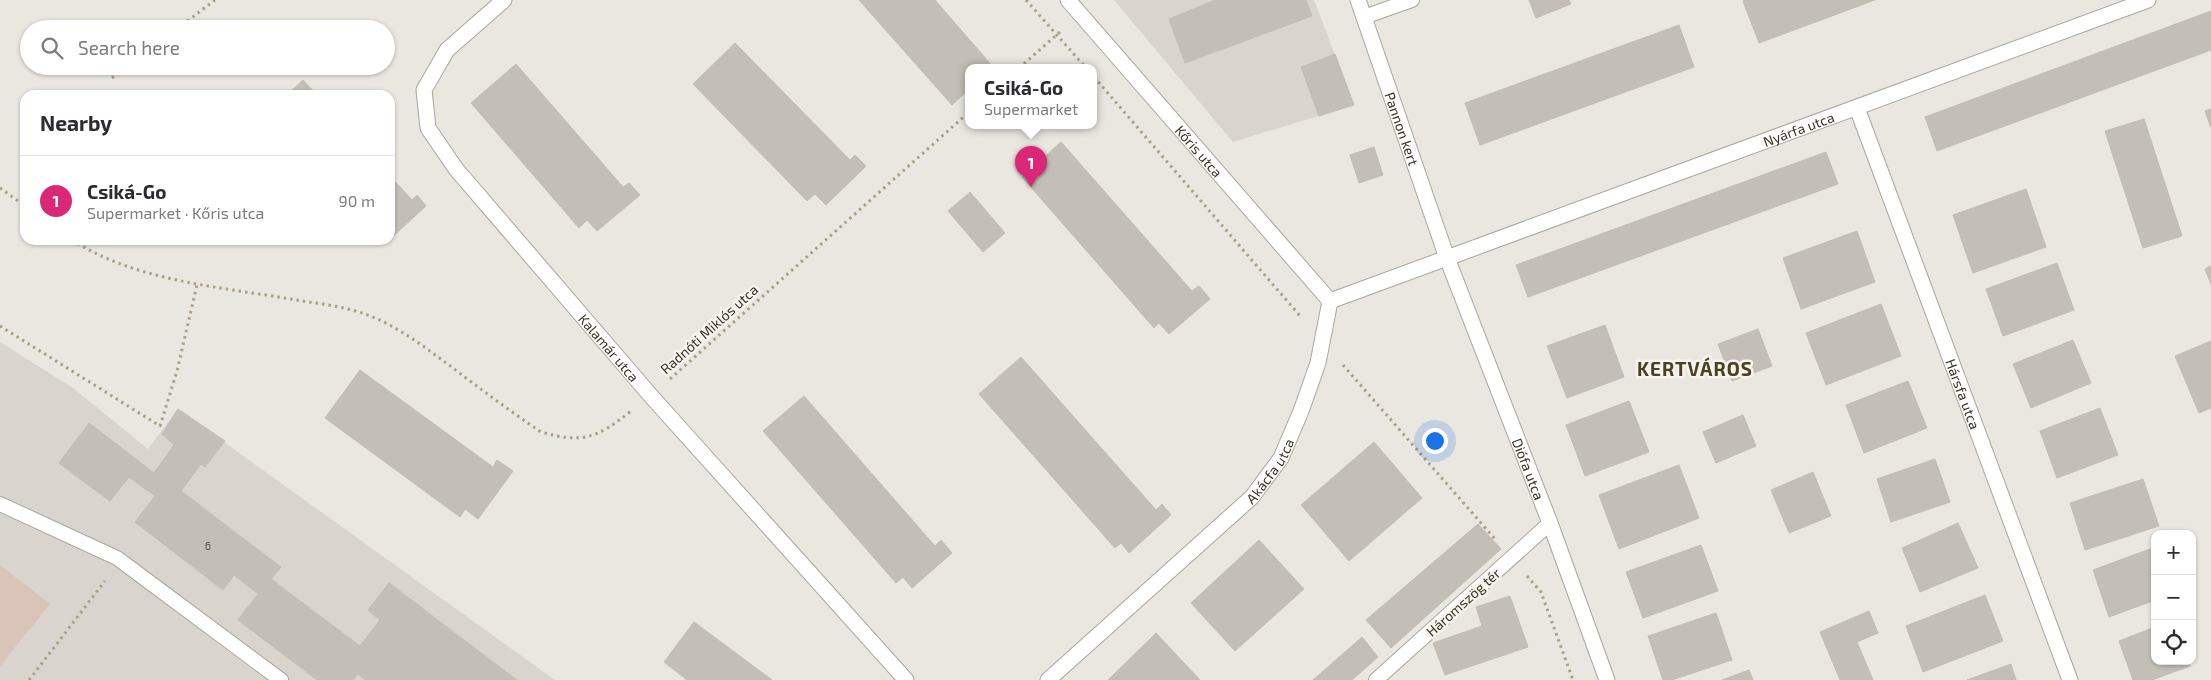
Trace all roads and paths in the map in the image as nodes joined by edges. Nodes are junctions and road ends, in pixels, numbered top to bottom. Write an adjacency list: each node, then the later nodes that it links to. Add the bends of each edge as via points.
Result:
1 (214, 0): 10 (path)
2 (504, 0): 27 (street, Kalamár utca, via 447,50 424,90 428,128 456,169)
3 (1026, 0): 11 (path)
4 (1068, 0): 8 (street, Kőris utca)
5 (1358, 0): 9 (street, Pannon kert)
6 (1412, 0): 9 (lane)
7 (2148, 0): 17 (street, Nyárfa utca)
8 (1080, 15): 11 (path); 24 (street, Kőris utca)
9 (1364, 17): 22 (street, Pannon kert)
10 (188, 20)
11 (1056, 35): 12 (path); 13 (path)
12 (1023, 64)
13 (1082, 64)
14 (116, 75): 15 (path)
15 (112, 78)
16 (1097, 80): 26 (path)
17 (1857, 108): 22 (street, Nyárfa utca); 39 (street, Hársfa utca)
18 (965, 116): 27 (path, Radnóti Miklós utca)
19 (0, 188): 20 (path)
20 (20, 202)
21 (82, 245): 23 (path, Radnóti Miklós utca, via 107,258)
22 (1448, 258): 24 (street); 29 (street, Diófa utca)
23 (197, 284): 25 (path, via 177,371 160,426); 27 (path, Radnóti Miklós utca, via 335,306 364,314 418,342 541,432 564,439 586,438 611,427)
24 (1330, 301): 26 (street, Akácfa utca)
25 (0, 326)
26 (1323, 342): 30 (path); 35 (street, Akácfa utca, via 1301,411 1281,458 1252,497)
27 (651, 396): 34 (street, Kalamár utca)
28 (0, 504): 31 (lane)
29 (1550, 523): 30 (lane, Háromszög tér); 38 (street, Diófa utca)
30 (1512, 558): 36 (lane, Háromszög tér); 37 (path, via 1541,592)
31 (120, 561): 32 (path); 33 (lane)
32 (29, 680)
33 (281, 680)
34 (906, 680)
35 (1048, 680)
36 (1376, 680)
37 (1573, 680)
38 (1607, 680)
39 (2070, 680)

